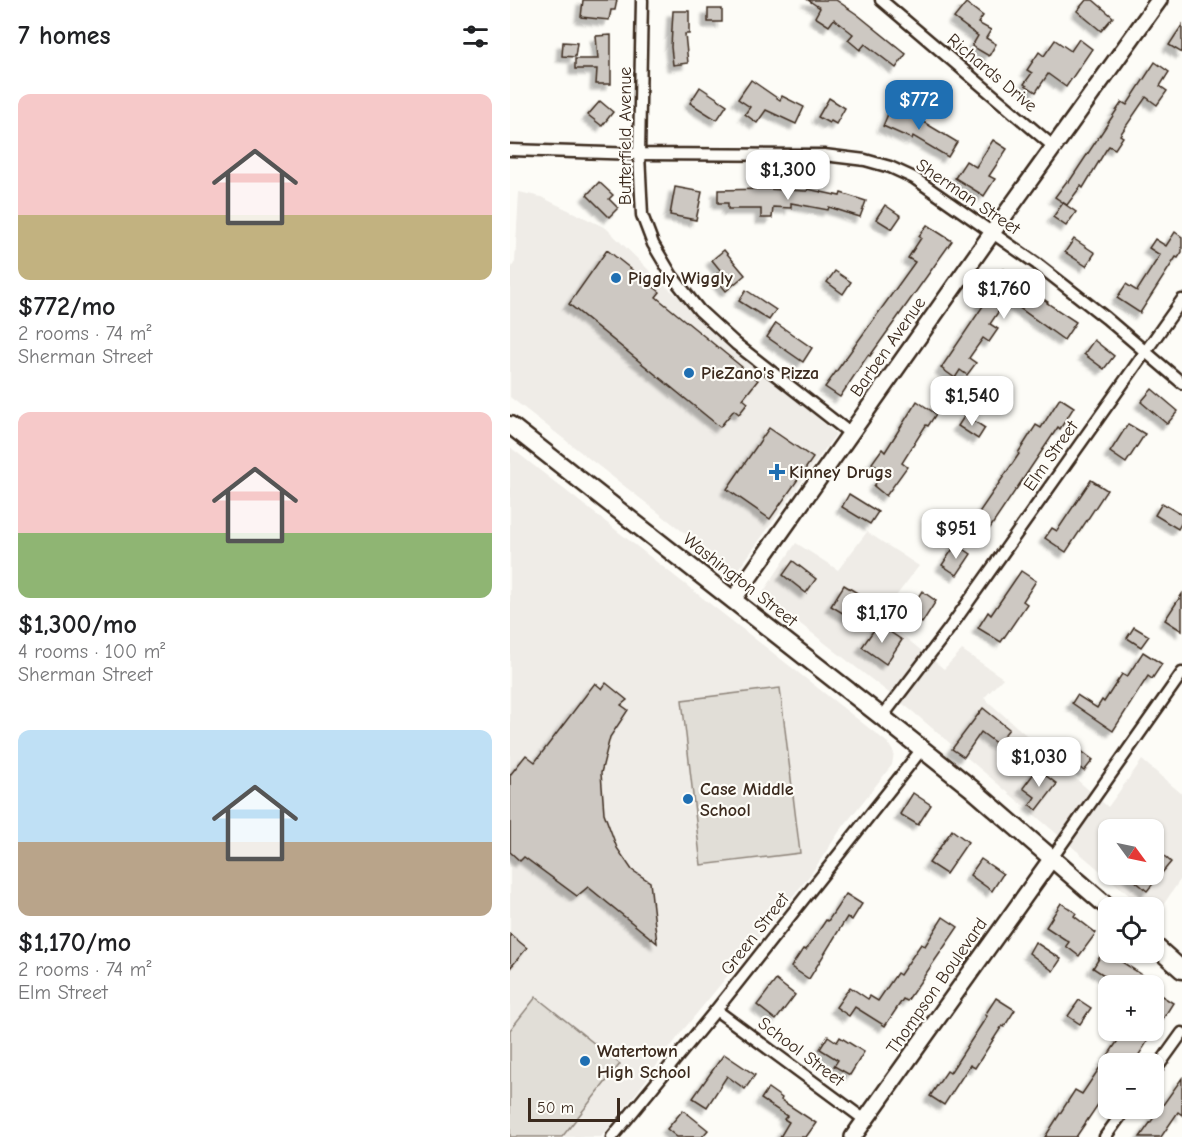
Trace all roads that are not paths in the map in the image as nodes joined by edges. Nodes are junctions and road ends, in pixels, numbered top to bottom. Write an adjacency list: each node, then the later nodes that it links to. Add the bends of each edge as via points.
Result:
1 (642, 0): 6 (street, Butterfield Avenue)
2 (881, 0): 4 (street, Richards Drive)
3 (1159, 0): 4 (street, Barben Avenue)
4 (1054, 147): 7 (street, Barben Avenue)
5 (510, 150): 6 (street, Sherman Street)
6 (639, 154): 7 (street, Sherman Street, via 824,155 865,160 914,178); 12 (street, Butterfield Avenue, via 642,215 672,276 699,310 736,344)
7 (992, 233): 9 (street, Sherman Street, via 1063,284); 12 (street, Barben Avenue)
8 (1182, 300): 9 (street, Elm Street)
9 (1145, 352): 10 (street, Sherman Street); 15 (street, Elm Street)
10 (1182, 383)
11 (510, 425): 13 (main road, Washington Street)
12 (851, 434): 13 (street, Barben Avenue)
13 (733, 600): 15 (main road, Washington Street)
14 (1182, 674): 17 (street)
15 (882, 717): 16 (main road, Washington Street)
16 (922, 749): 17 (main road, Washington Street); 21 (street, Green Street)
17 (1052, 858): 18 (main road, Washington Street); 25 (street, Thompson Boulevard)
18 (1098, 898)
19 (1164, 954): 20 (main road)
20 (1182, 970)
21 (716, 1010): 25 (street, School Street); 26 (street, Green Street)
22 (1182, 1034): 23 (street)
23 (1164, 1058)
24 (1118, 1119): 28 (street)
25 (865, 1120): 27 (street, Thompson Boulevard)
26 (612, 1137)
27 (853, 1137)
28 (1105, 1137)

